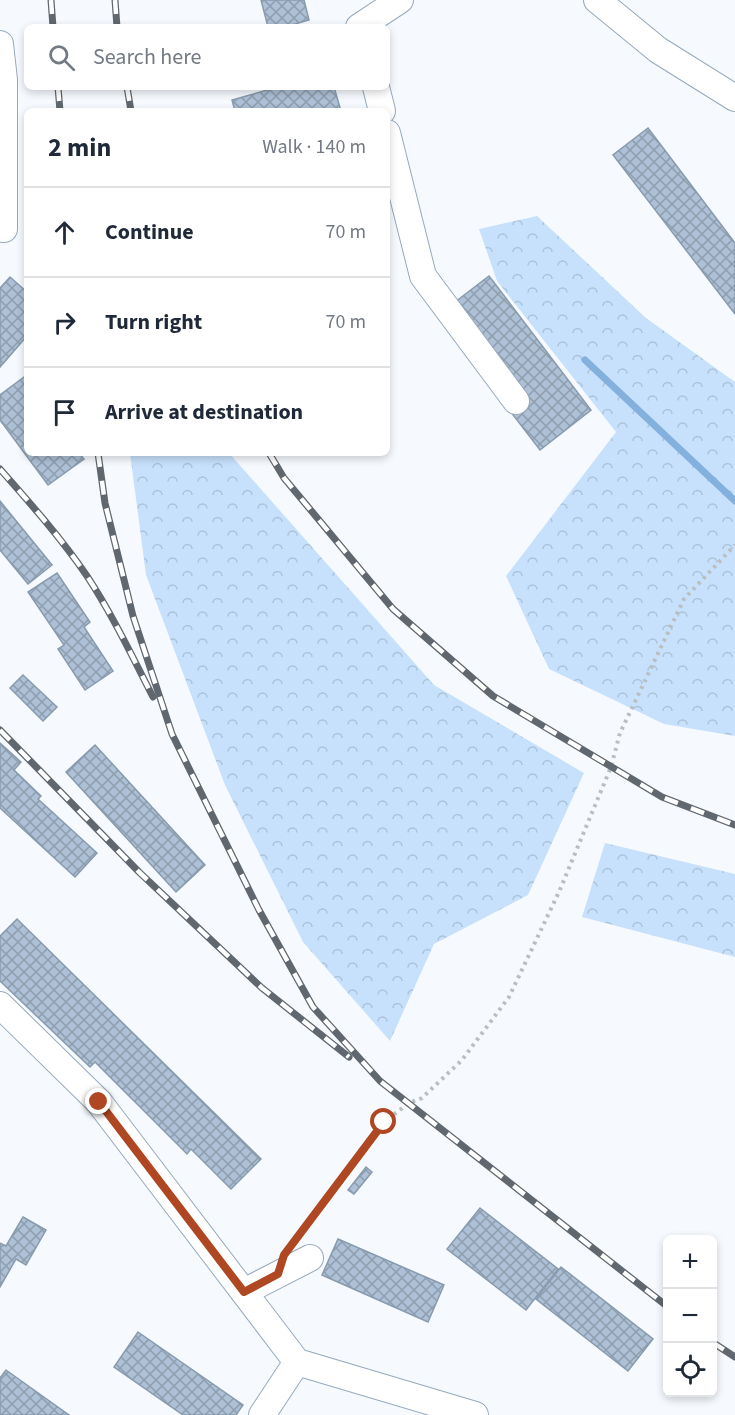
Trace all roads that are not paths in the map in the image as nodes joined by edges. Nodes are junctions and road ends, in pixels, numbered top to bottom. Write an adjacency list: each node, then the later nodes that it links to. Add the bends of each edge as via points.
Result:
1 (400, 0): 3 (street)
2 (597, 0): 6 (street, via 658,50)
3 (364, 24)
4 (0, 45): 9 (street, via 4,80)
5 (377, 90): 7 (street)
6 (735, 98)
7 (381, 108)
8 (390, 145): 10 (street, via 423,276)
9 (4, 229)
10 (516, 401)
11 (0, 1005): 13 (street, via 99,1102)
12 (310, 1258): 13 (street)
13 (244, 1292): 14 (street)
14 (297, 1362): 15 (street); 16 (street)
15 (262, 1415)
16 (475, 1415)

